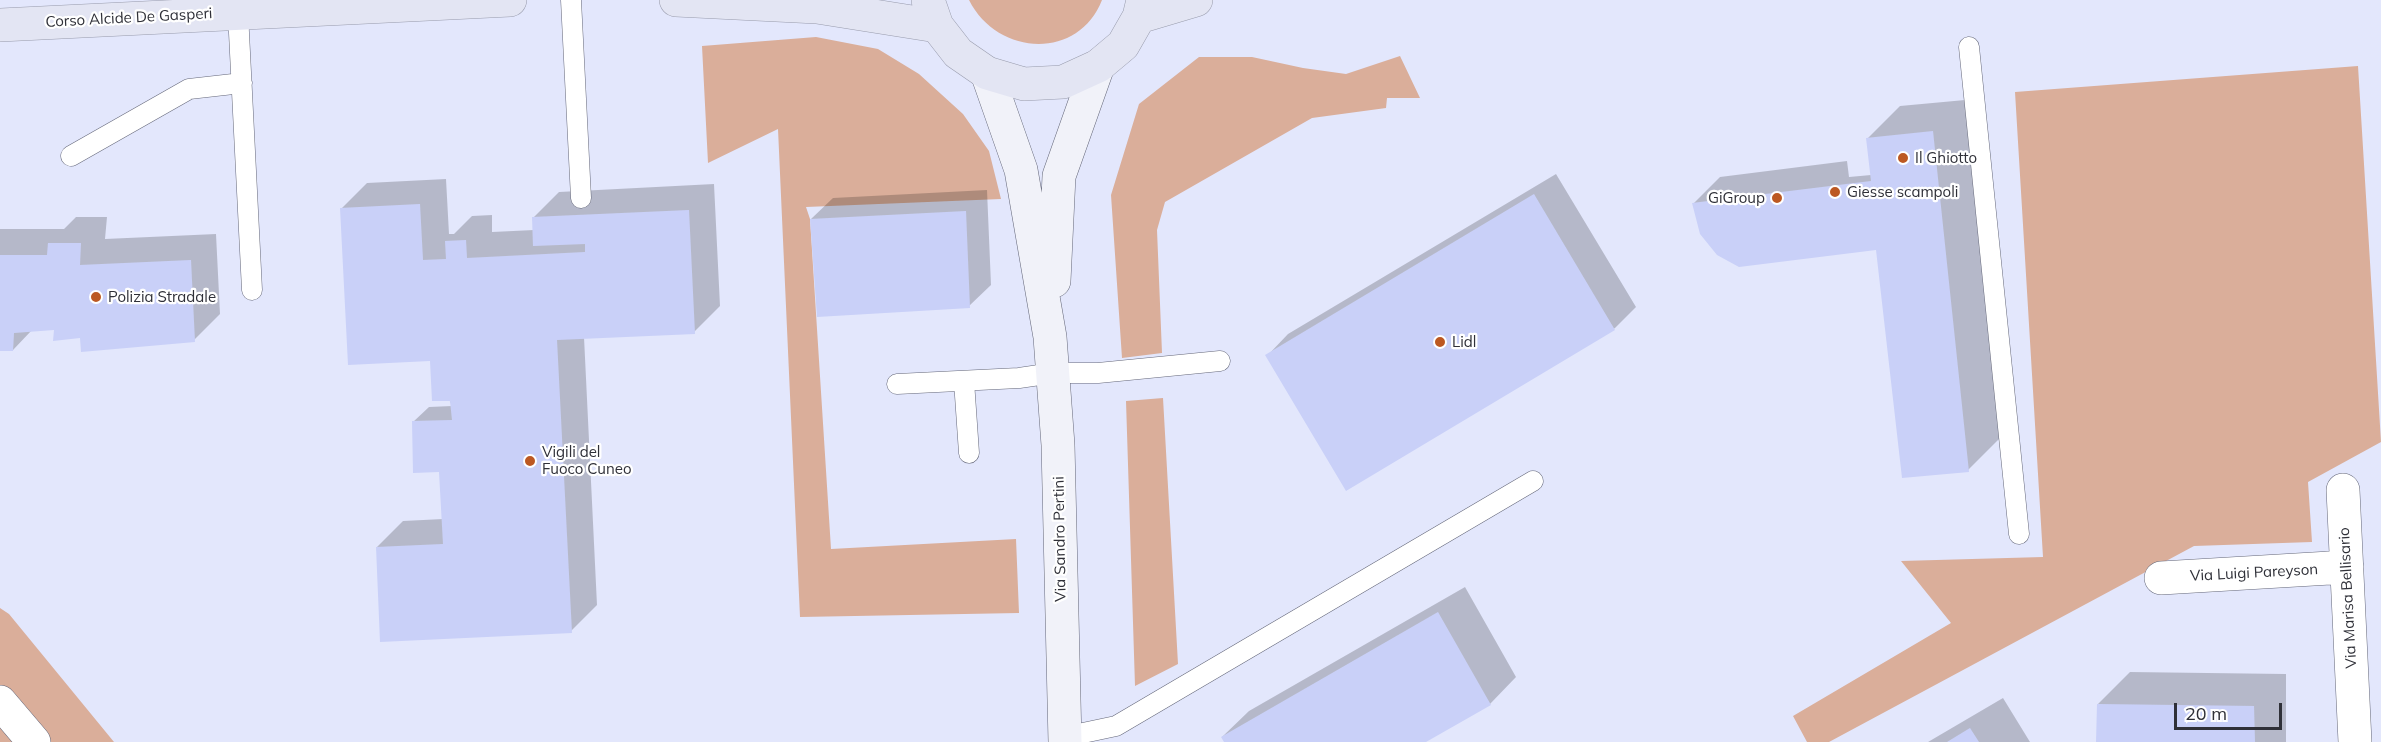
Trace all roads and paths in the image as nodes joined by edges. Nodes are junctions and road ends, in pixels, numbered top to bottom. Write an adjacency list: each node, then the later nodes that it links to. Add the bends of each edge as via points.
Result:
1 (510, 0): 6 (main road, Corso Alcide De Gasperi)
2 (572, 0): 14 (lane)
3 (676, 0): 7 (main road)
4 (1196, 0): 5 (main road)
5 (1141, 9): 10 (main road, via 1123,45)
6 (238, 13): 8 (main road, Corso Alcide De Gasperi); 12 (lane)
7 (933, 13): 11 (main road, via 958,53)
8 (0, 25)
9 (1969, 47): 24 (lane)
10 (1098, 66): 11 (main road, via 1063,82 1033,84); 16 (street, Via Sandro Pertini, via 1059,176)
11 (987, 73): 16 (street, Via Sandro Pertini, via 1021,170)
12 (242, 83): 13 (lane, via 189,89); 15 (lane)
13 (71, 156)
14 (581, 198)
15 (252, 290)
16 (1050, 337): 18 (street, Via Sandro Pertini)
17 (1220, 361): 18 (lane, via 1098,373)
18 (1053, 373): 19 (lane); 28 (street, Via Sandro Pertini)
19 (964, 381): 20 (lane); 21 (lane)
20 (897, 384)
21 (969, 453)
22 (1533, 480): 28 (lane, via 1116,726)
23 (2343, 490): 25 (street, Via Marisa Bellisario)
24 (2019, 534)
25 (2347, 567): 26 (street, Via Luigi Pareyson); 30 (street, Via Marisa Bellisario)
26 (2161, 578)
27 (0, 702): 29 (street)
28 (1065, 740)
29 (34, 742)
30 (2355, 742)

